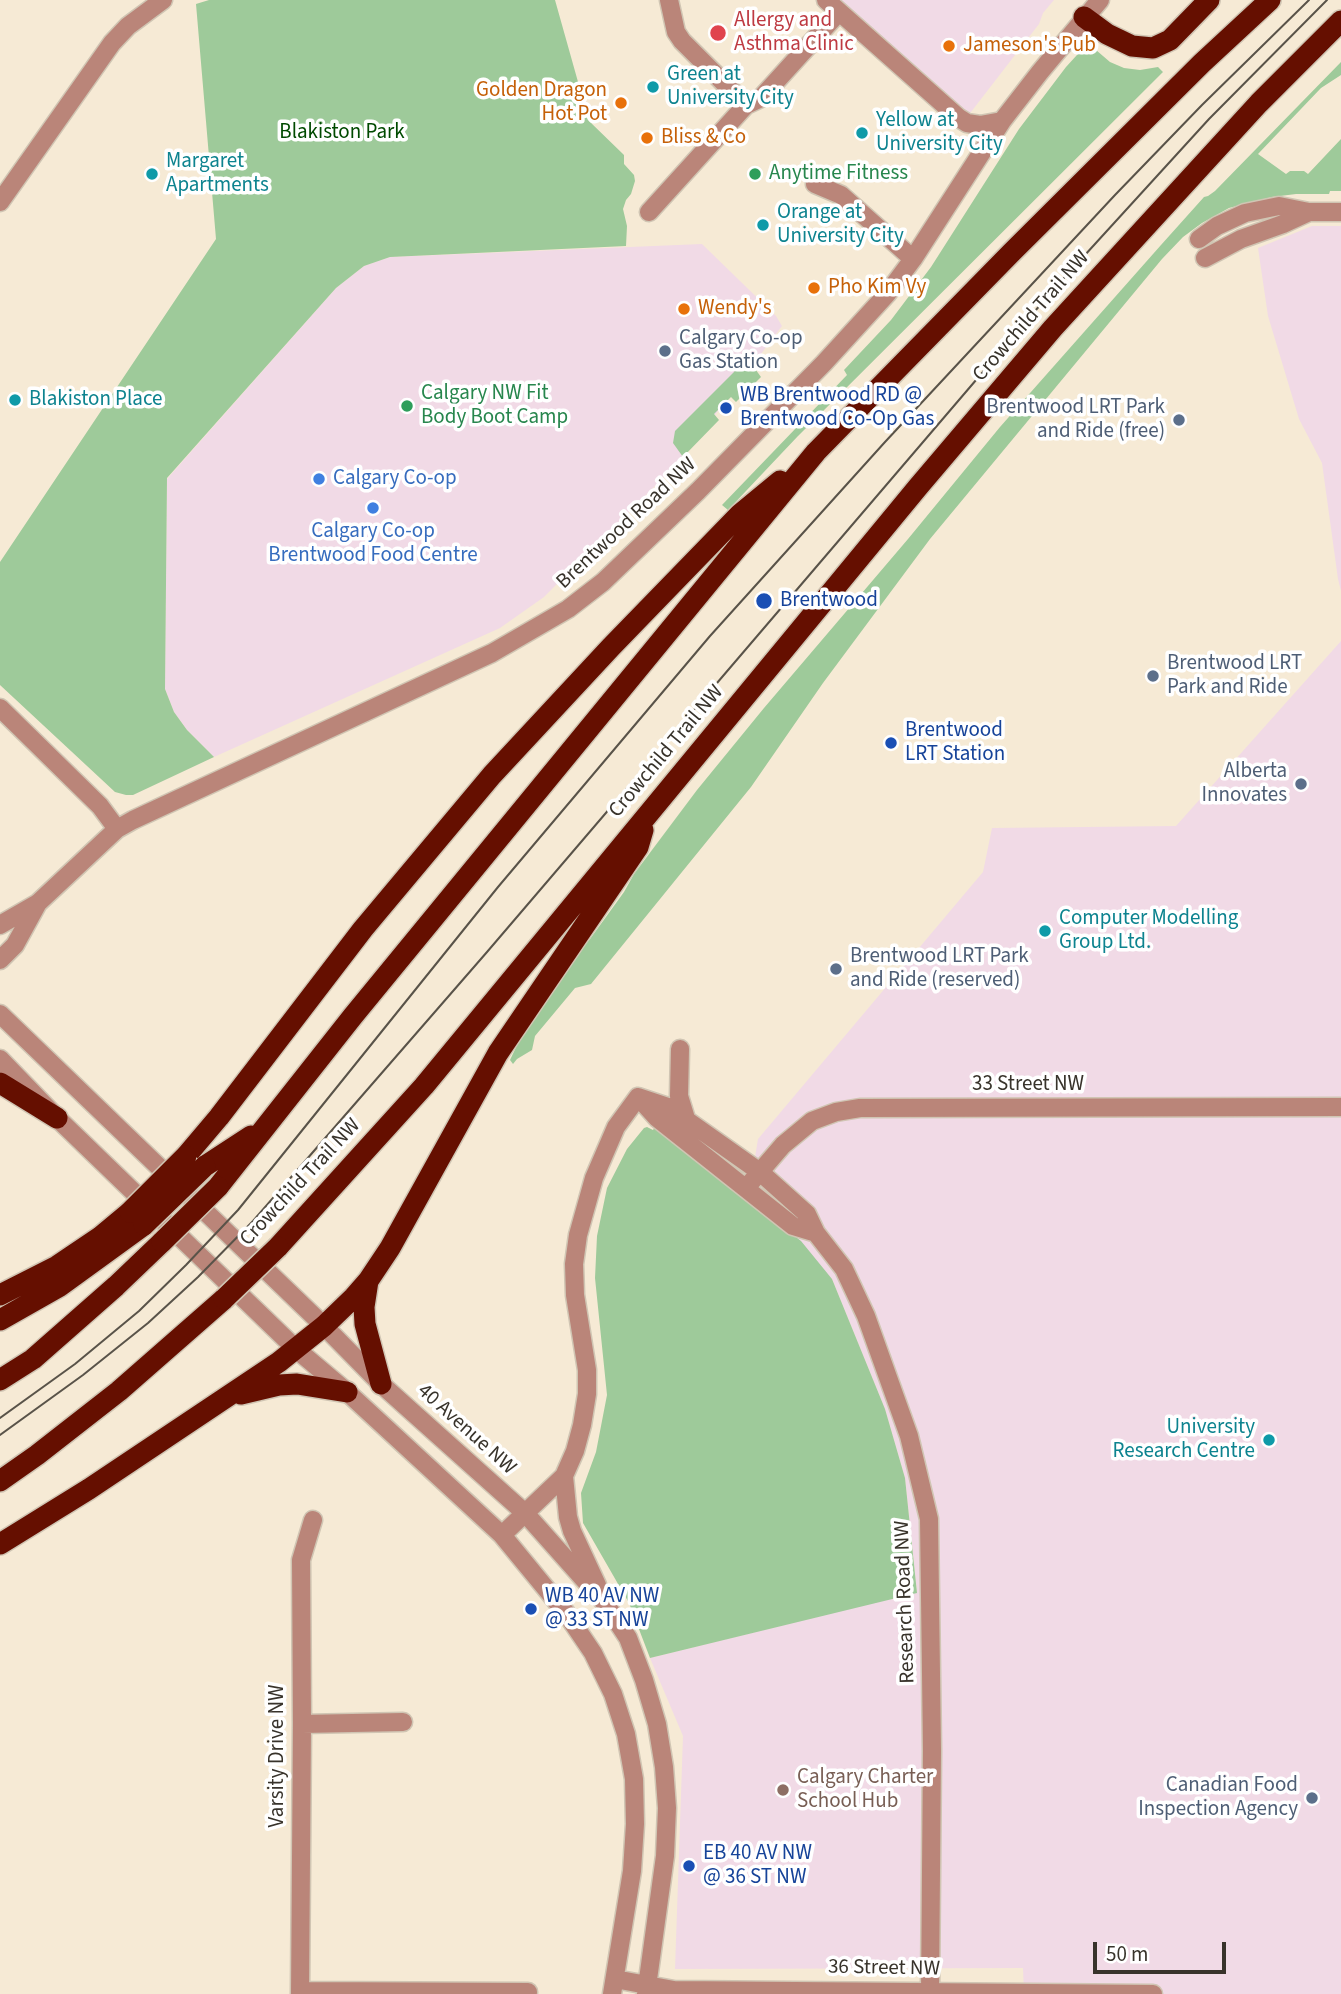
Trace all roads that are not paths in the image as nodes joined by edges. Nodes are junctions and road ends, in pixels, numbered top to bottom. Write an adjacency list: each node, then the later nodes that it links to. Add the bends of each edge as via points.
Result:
1 (163, 0): 12 (street, via 112,43)
2 (668, 0): 9 (street, via 682,41)
3 (1100, 0): 7 (street, Brentwood Road NW)
4 (1209, 0): 7 (highway, via 1170,40 1153,48 1132,46)
5 (1269, 0): 19 (highway)
6 (833, 6): 9 (street, via 761,98); 10 (street, via 959,118 980,125)
7 (1084, 17): 10 (street, Brentwood Road NW)
8 (1341, 21): 21 (highway, Crowchild Trail NW, via 1259,103 1053,328)
9 (746, 105): 13 (street)
10 (1002, 121): 18 (street, Brentwood Road NW)
11 (815, 184): 18 (street, via 841,195)
12 (0, 202)
13 (649, 212)
14 (1308, 212): 15 (street); 16 (street, via 1279,206 1245,213); 17 (street)
15 (1341, 212)
16 (1199, 239)
17 (1205, 258)
18 (913, 259): 22 (street, Brentwood Road NW, via 824,363 698,491 603,582 568,609 492,653)
19 (816, 452): 34 (highway); 37 (highway, bridge, via 740,514 492,775 363,929)
20 (0, 708): 22 (street, via 100,806)
21 (649, 811): 39 (highway, via 638,847 498,1053); 49 (highway, Crowchild Trail NW, bridge, via 424,1086 278,1247 119,1391)
22 (117, 829): 23 (street, Brentwood Road NW)
23 (38, 903): 24 (street, Brentwood Road NW); 25 (street, Brentwood Road NW, via 15,945)
24 (0, 925)
25 (0, 960)
26 (0, 1014): 42 (street, 40 Avenue NW)
27 (680, 1049): 33 (street, via 679,1096)
28 (0, 1059): 32 (street)
29 (0, 1083): 32 (highway)
30 (638, 1097): 33 (street, Research Road NW, via 664,1105); 36 (street, Research Road NW, via 657,1118); 48 (street, via 610,1140 578,1235 575,1294 587,1394 575,1451)
31 (1341, 1107): 35 (street, 33 Street NW, via 860,1108 812,1121)
32 (57, 1118): 43 (street)
33 (687, 1122): 35 (street, Research Road NW)
34 (268, 1126): 37 (highway, bridge); 44 (highway, bridge, via 218,1187 163,1242 33,1359)
35 (760, 1172): 36 (street, 33 Street NW); 38 (street, Research Road NW, via 807,1214)
36 (747, 1188): 38 (street, Research Road NW, via 793,1226)
37 (137, 1218): 40 (highway); 41 (highway, via 60,1286)
38 (816, 1233): 61 (street, Research Road NW, via 844,1269 866,1316 909,1436 929,1519)
39 (368, 1281): 42 (highway); 45 (highway, via 365,1324)
40 (0, 1295)
41 (0, 1321)
42 (324, 1326): 43 (highway); 45 (street, 40 Avenue NW)
43 (296, 1349): 46 (street); 47 (highway)
44 (0, 1380)
45 (382, 1384): 50 (street, 40 Avenue NW)
46 (347, 1392): 47 (highway, via 297,1384); 52 (street)
47 (228, 1397): 53 (highway)
48 (564, 1476): 50 (street); 54 (street, via 572,1531)
49 (0, 1480)
50 (525, 1513): 52 (street); 54 (street, 40 Avenue NW)
51 (313, 1520): 56 (street, Varsity Drive NW, via 301,1560)
52 (502, 1535): 57 (street, via 593,1653 626,1734 635,1824)
53 (0, 1544)
54 (605, 1602): 58 (street, 40 Avenue NW, via 628,1638 644,1679 664,1767 665,1856)
55 (402, 1722): 56 (street)
56 (302, 1724): 60 (street, Varsity Drive NW)
57 (613, 1987): 58 (street, 36 Street NW)
58 (647, 1990): 61 (street, 36 Street NW)
59 (528, 1992): 60 (street)
60 (300, 1993)
61 (930, 1993): 62 (street, 36 Street NW)
62 (1153, 1994)

